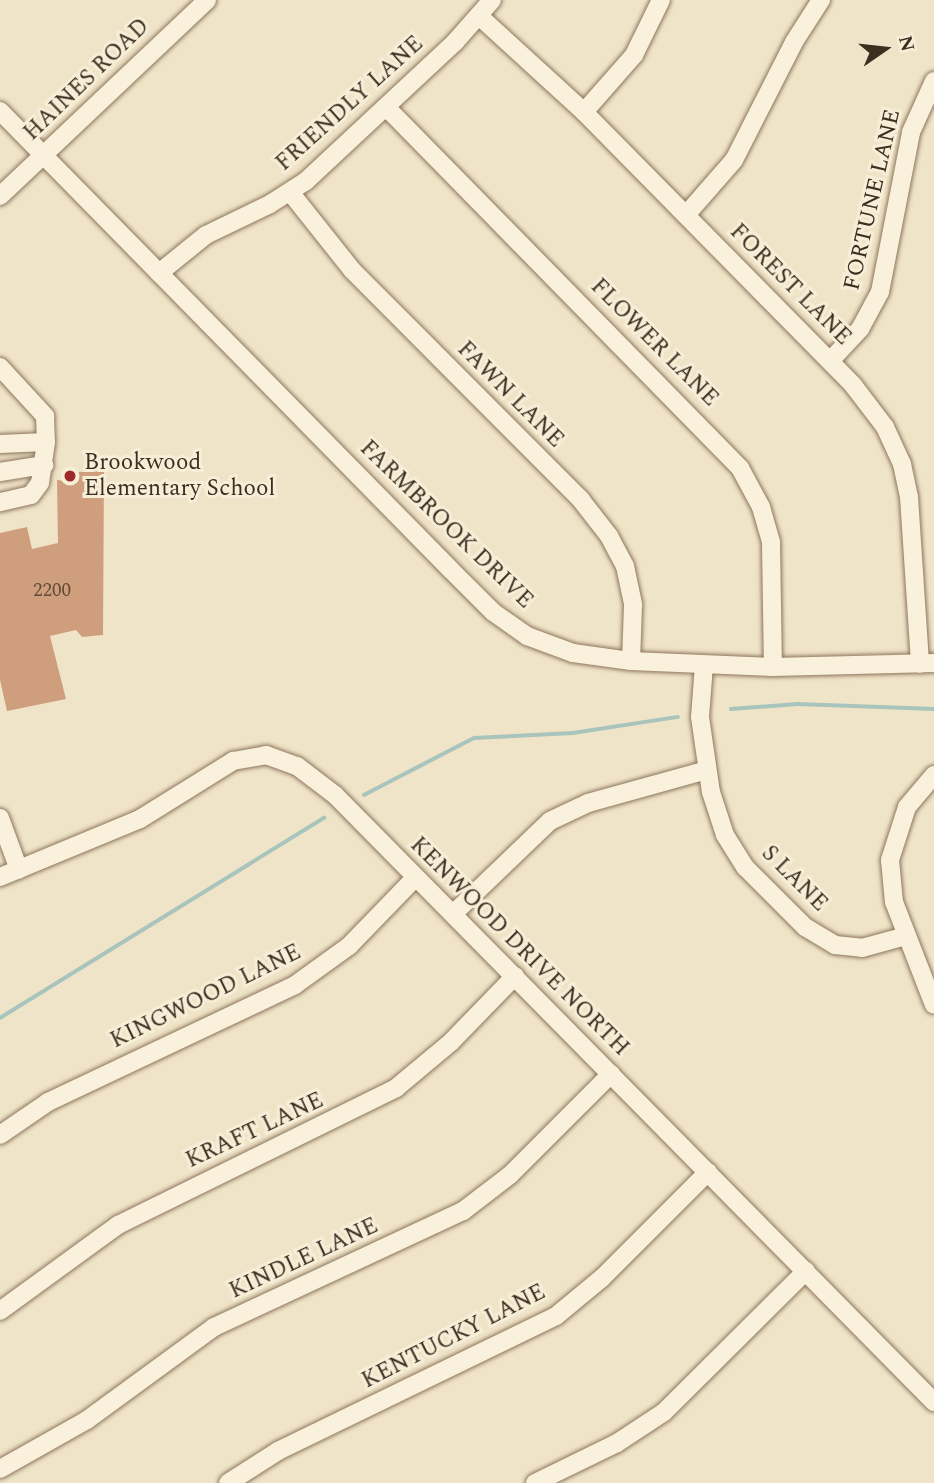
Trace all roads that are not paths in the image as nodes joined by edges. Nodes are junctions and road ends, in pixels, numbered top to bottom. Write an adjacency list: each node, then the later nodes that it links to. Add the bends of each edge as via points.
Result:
1 (207, 0): 5 (street, HAINES ROAD)
2 (492, 0): 6 (street, FRIENDLY LANE)
3 (662, 0): 10 (street, via 634,55)
4 (821, 0): 14 (street, via 794,41 734,160)
5 (187, 7): 11 (street, HAINES ROAD)
6 (479, 16): 8 (street, FRIENDLY LANE); 10 (street, FOREST LANE)
7 (934, 81): 16 (street, FORTUNE LANE, via 911,132 880,292 860,329)
8 (386, 107): 12 (street, FRIENDLY LANE); 26 (street, FLOWER LANE, via 740,468 761,506 771,543)
9 (0, 111): 11 (street, FARMBROOK DRIVE)
10 (584, 112): 14 (street, FOREST LANE)
11 (43, 156): 13 (street, HAINES ROAD); 15 (street, FARMBROOK DRIVE)
12 (290, 192): 15 (street, FRIENDLY LANE, via 206,235); 23 (street, FAWN LANE, via 352,270 580,500 609,536 625,566 634,605)
13 (0, 196)
14 (686, 215): 16 (street, FOREST LANE)
15 (159, 273): 23 (street, FARMBROOK DRIVE, via 509,625 549,646)
16 (830, 360): 24 (street, FOREST LANE, via 872,407 902,464)
17 (0, 368): 18 (street, via 45,416)
18 (46, 442): 19 (street); 20 (street)
19 (0, 444)
20 (44, 465): 21 (street); 22 (street, via 30,495)
21 (0, 472)
22 (0, 502)
23 (631, 661): 25 (street, FARMBROOK DRIVE)
24 (927, 664): 26 (street, FARMBROOK DRIVE)
25 (704, 665): 26 (street, FARMBROOK DRIVE); 27 (street, S LANE, via 700,717)
26 (773, 667)
27 (707, 771): 33 (street, via 588,803 550,821); 34 (street, S LANE, via 717,816 735,853 805,927 848,948 877,946)
28 (934, 775): 34 (street, via 907,807 893,843 891,881)
29 (0, 818): 30 (street)
30 (19, 870): 31 (street, KENWOOD DRIVE NORTH); 32 (street, KENWOOD DRIVE NORTH, via 111,833 220,767 255,755 281,759 313,777)
31 (0, 877)
32 (415, 878): 33 (street, KENWOOD DRIVE NORTH); 38 (street, KINGWOOD LANE, via 349,946 295,985 48,1102)
33 (453, 914): 35 (street, KENWOOD DRIVE NORTH)
34 (906, 936): 36 (street)
35 (515, 976): 37 (street, KENWOOD DRIVE NORTH); 41 (street, KRAFT LANE, via 451,1042 396,1088 118,1225)
36 (934, 1005)
37 (611, 1074): 39 (street, KENWOOD DRIVE NORTH); 43 (street, KINDLE LANE, via 510,1175 463,1211 214,1327 87,1420)
38 (0, 1135)
39 (708, 1172): 40 (street, KENWOOD DRIVE NORTH); 44 (street, KENTUCKY LANE, via 602,1278 556,1316 278,1451)
40 (806, 1271): 42 (street, KENWOOD DRIVE NORTH); 45 (street, via 664,1412 617,1443)
41 (0, 1311)
42 (934, 1402)
43 (0, 1469)
44 (228, 1483)
45 (535, 1483)

